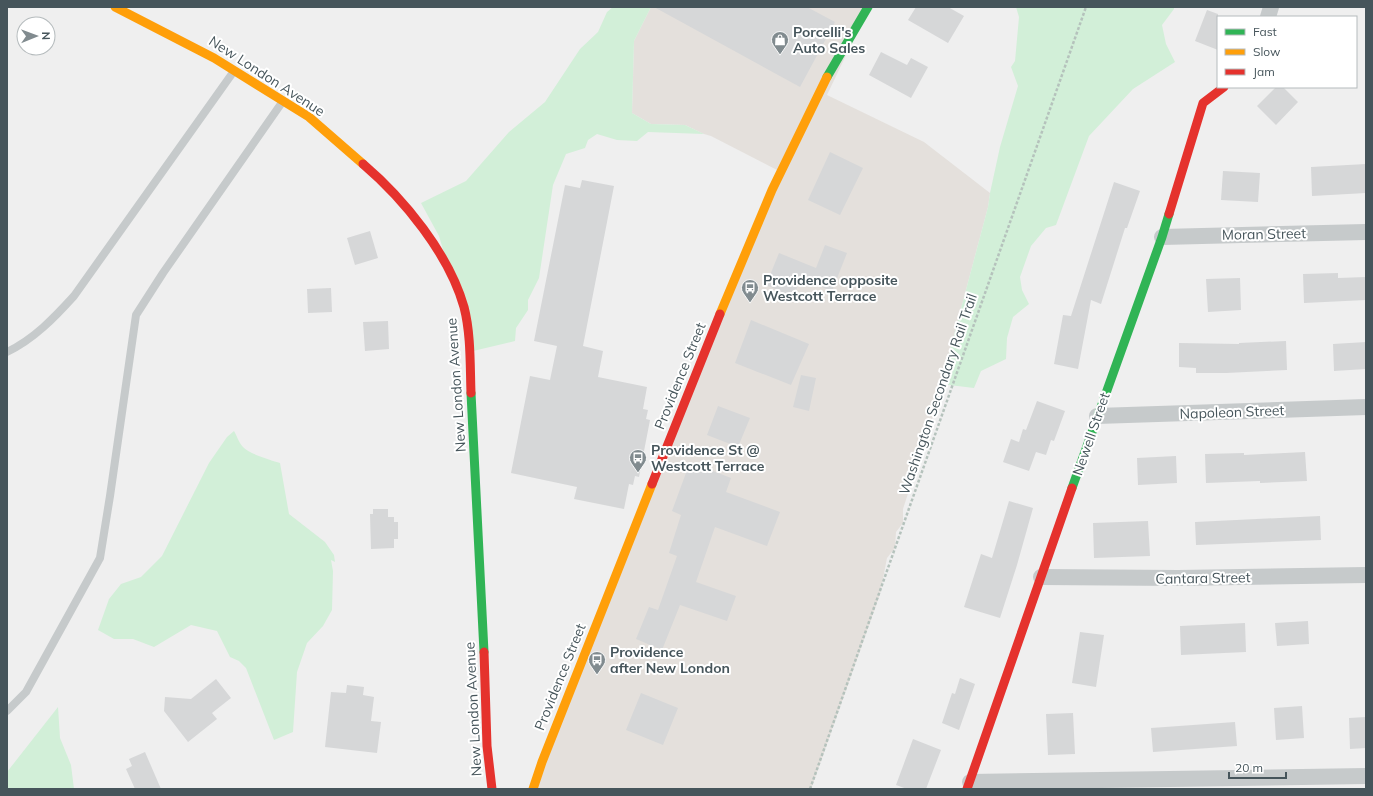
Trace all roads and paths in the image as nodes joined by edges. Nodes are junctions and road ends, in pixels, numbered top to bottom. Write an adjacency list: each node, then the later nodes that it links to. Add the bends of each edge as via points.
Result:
1 (115, 7): 4 (main road, New London Avenue)
2 (868, 7): 18 (main road, Providence Street, via 832,68 768,199 708,342 539,768)
3 (1086, 7): 19 (path, Washington Secondary Rail Trail)
4 (235, 70): 6 (main road, New London Avenue); 9 (lane, via 74,296 48,324)
5 (1223, 88): 8 (main road, Newell Street, via 1203,103)
6 (283, 100): 14 (lane, via 136,315 100,558 26,692); 17 (main road, New London Avenue, via 309,117 381,179 401,201 431,240 454,280 464,308 469,341 487,746)
7 (1366, 232): 8 (street, Moran Street)
8 (1162, 237): 11 (main road, Newell Street)
9 (7, 352)
10 (1366, 407): 11 (street, Napoleon Street)
11 (1097, 416): 13 (main road, Newell Street)
12 (1366, 575): 13 (street, Cantara Street)
13 (1041, 577): 16 (main road, Newell Street)
14 (7, 711)
15 (1366, 776): 16 (street)
16 (968, 785)
17 (492, 789)
18 (533, 789)
19 (810, 789)

